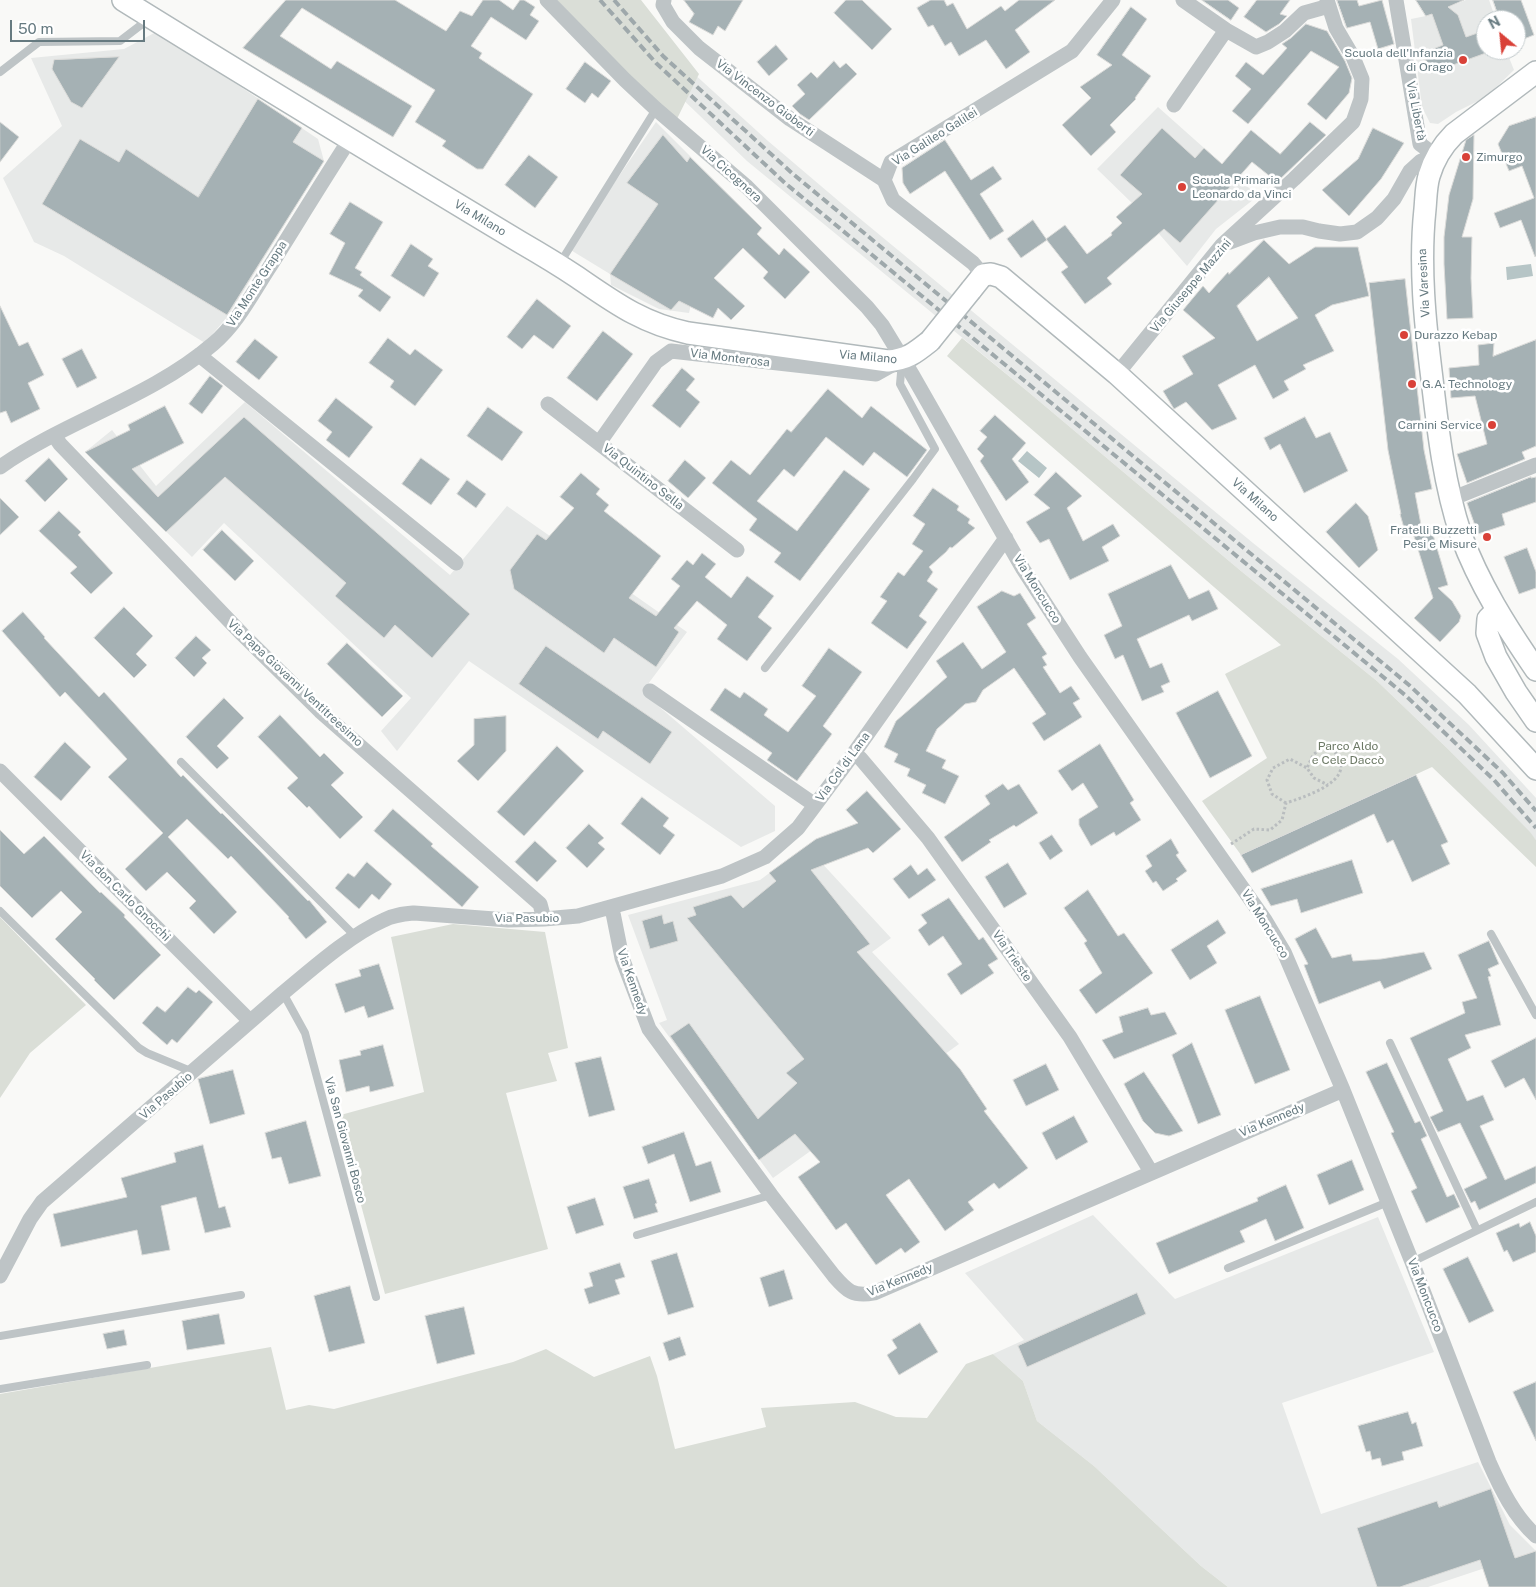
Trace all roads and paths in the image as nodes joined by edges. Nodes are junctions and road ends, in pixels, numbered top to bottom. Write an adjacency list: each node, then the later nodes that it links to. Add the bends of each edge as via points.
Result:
1 (123, 0): 9 (street, Via Milano)
2 (548, 0): 14 (street, Via Cicognera)
3 (664, 0): 17 (street, Via Vincenzo Gioberti, via 663,5 673,22 699,48 790,119)
4 (1113, 0): 8 (street, Via Galileo Galilei)
5 (1183, 0): 10 (street, Via Giuseppe Mazzini)
6 (1396, 0): 16 (street, Via Libertà, via 1420,144)
7 (1328, 3): 10 (street, Via Giuseppe Mazzini, via 1304,13 1285,31 1256,47); 18 (street, Via Giuseppe Mazzini, via 1336,28 1362,79 1361,99 1353,122)
8 (1102, 7): 17 (street, Via Galileo Galilei, via 1072,51 891,162)
9 (150, 17): 11 (lane, via 120,41 39,42); 15 (street, Via Milano)
10 (1226, 30): 13 (street)
11 (0, 72)
12 (1536, 72): 16 (street, Via Varesina, via 1454,134)
13 (1174, 104)
14 (656, 109): 19 (lane); 22 (street, Via Cicognera, via 747,187 867,307)
15 (350, 140): 19 (street, Via Milano); 21 (street, Via Monte Grappa, via 240,314)
16 (1436, 156): 18 (street, via 1420,161 1383,212 1357,232 1340,234 1280,226); 29 (street, Via Varesina, via 1427,188 1422,271 1439,437)
17 (884, 180): 20 (street, Via Galileo Galilei, via 893,200 973,263)
18 (1222, 245): 23 (street, Via Giuseppe Mazzini)
19 (559, 265): 22 (street, Via Milano, via 626,310 667,329 876,360)
20 (977, 283): 22 (street, Via Milano, bridge, via 930,341); 23 (street, Via Milano, via 991,274 1001,277)
21 (200, 355): 25 (street, Via Monte Grappa, via 159,382); 32 (street)
22 (902, 360): 26 (street, Via Monterosa, via 876,374 671,351 656,362); 30 (street, Via Moncucco); 34 (lane, via 900,384 935,449)
23 (1117, 374): 41 (street, Via Milano, via 1467,694)
24 (548, 404): 26 (street, Via Quintino Sella)
25 (54, 435): 28 (street, Via Monte Grappa); 49 (street, Via Papa Giovanni Ventitreesimo, via 242,634 320,710 540,904)
26 (599, 443): 31 (street, Via Quintino Sella)
27 (1536, 465): 29 (street)
28 (0, 468)
29 (1451, 499): 33 (street, Via Varesina, via 1462,535)
30 (1006, 538): 38 (street, Via Col di Lana); 46 (street, Via Moncucco, via 1080,657)
31 (737, 550)
32 (456, 563)
33 (1497, 610): 35 (street, Via Varesina); 37 (street, via 1488,619 1486,633 1496,657)
34 (765, 668)
35 (1536, 670)
36 (650, 691): 45 (street)
37 (1536, 721)
38 (854, 753): 45 (street, Via Col di Lana); 58 (street, Via Trieste, via 928,838 1070,1037)
39 (181, 762): 51 (lane)
40 (1307, 768): 43 (path, via 1314,778); 43 (path, via 1312,755 1324,746 1339,755 1341,768); 44 (path, via 1290,759 1273,768 1267,780 1272,794)
41 (1536, 769)
42 (0, 771): 54 (street, Via don Carlo Gnocchi)
43 (1328, 785): 44 (path, via 1306,797)
44 (1286, 802): 46 (path, via 1282,820 1270,830 1254,829)
45 (815, 806): 47 (street, Via Col di Lana, via 798,828 765,857 722,876)
46 (1218, 853): 57 (street, Via Moncucco, via 1284,952)
47 (612, 908): 49 (street, Via Pasubio); 59 (street, Via Kennedy, via 622,958 649,1029)
48 (0, 910): 56 (lane, via 139,1048)
49 (544, 919): 51 (street, Via Pasubio, via 407,914 384,919)
50 (1491, 934): 53 (lane)
51 (356, 936): 52 (street, Via Pasubio)
52 (283, 993): 54 (street, Via Pasubio); 68 (lane, Via San Giovanni Bosco, via 305,1033)
53 (1536, 1015)
54 (250, 1021): 56 (street, Via Pasubio)
55 (1390, 1043): 62 (lane)
56 (193, 1072): 66 (street, Via Pasubio, via 42,1202)
57 (1343, 1090): 58 (street, Via Kennedy); 60 (street, Via Moncucco)
58 (1152, 1172): 59 (street, Via Kennedy, via 874,1293 862,1295 852,1293 838,1281)
59 (771, 1195): 63 (lane)
60 (1388, 1202): 64 (street, Via Moncucco); 65 (lane)
61 (1536, 1202): 62 (lane)
62 (1477, 1230): 64 (lane)
63 (637, 1235)
64 (1412, 1262): 72 (street, Via Moncucco, via 1496,1478 1513,1509)
65 (1228, 1268)
66 (0, 1276)
67 (241, 1295): 69 (lane)
68 (376, 1298)
69 (0, 1336)
70 (147, 1365): 71 (lane)
71 (0, 1389)
72 (1536, 1536)

